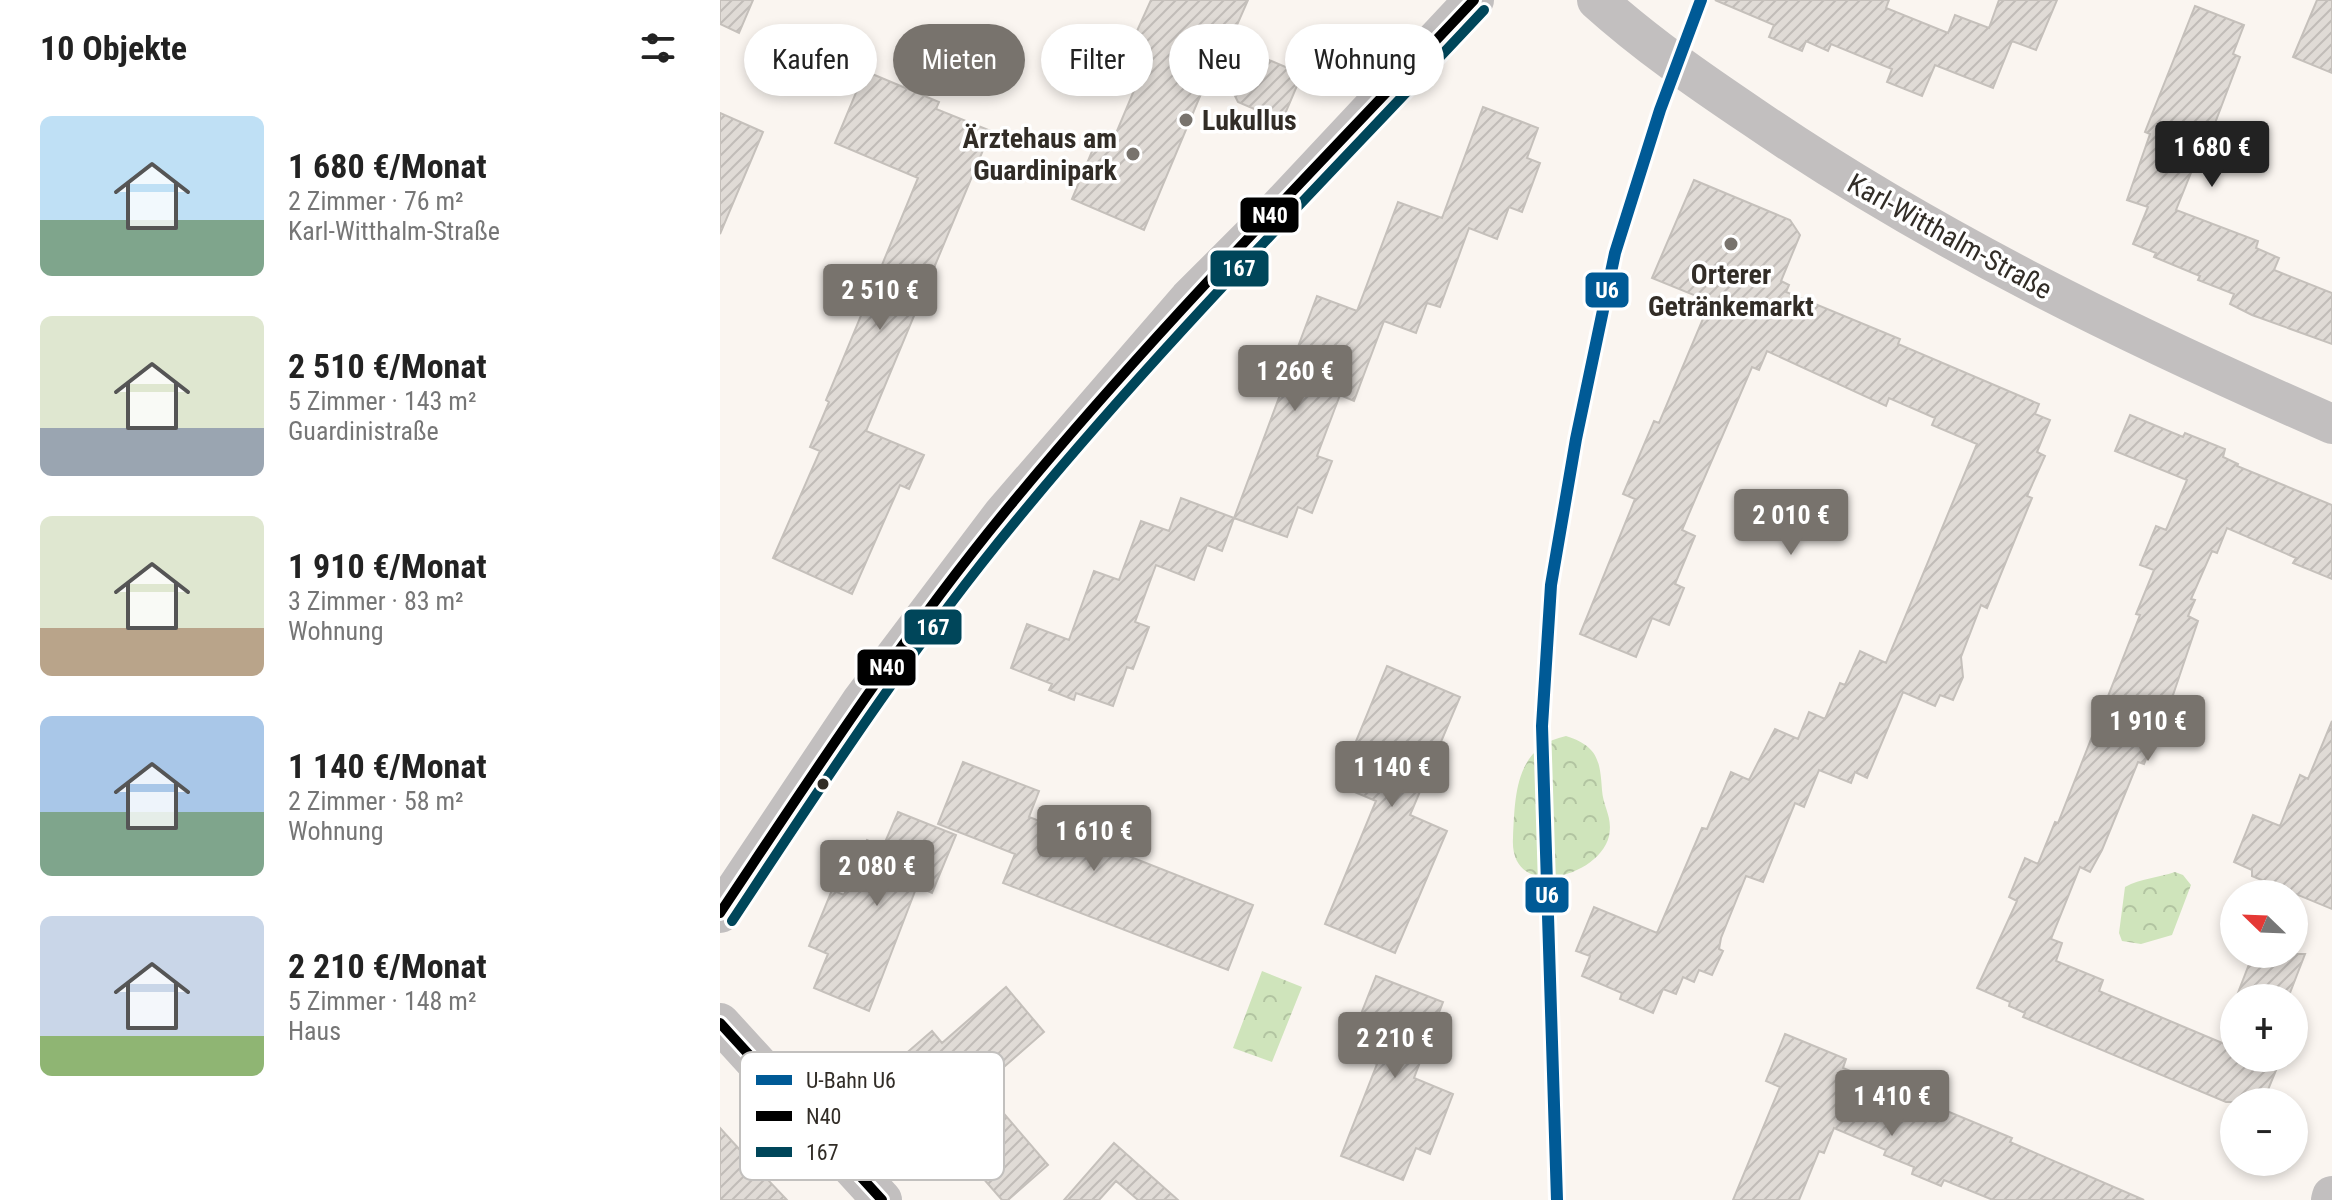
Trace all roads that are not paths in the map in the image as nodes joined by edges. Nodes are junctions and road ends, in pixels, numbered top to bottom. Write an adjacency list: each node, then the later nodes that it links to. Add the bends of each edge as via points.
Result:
1 (1474, 0): 4 (street, via 1189,299 1003,514 861,702)
2 (1597, 0): 3 (street, Karl-Witthalm-Straße, via 1646,44 1842,178 1904,214 2127,331)
3 (2332, 424)
4 (720, 913)
5 (720, 1023): 6 (street)
6 (747, 1052)
7 (864, 1180): 8 (street)
8 (882, 1200)

